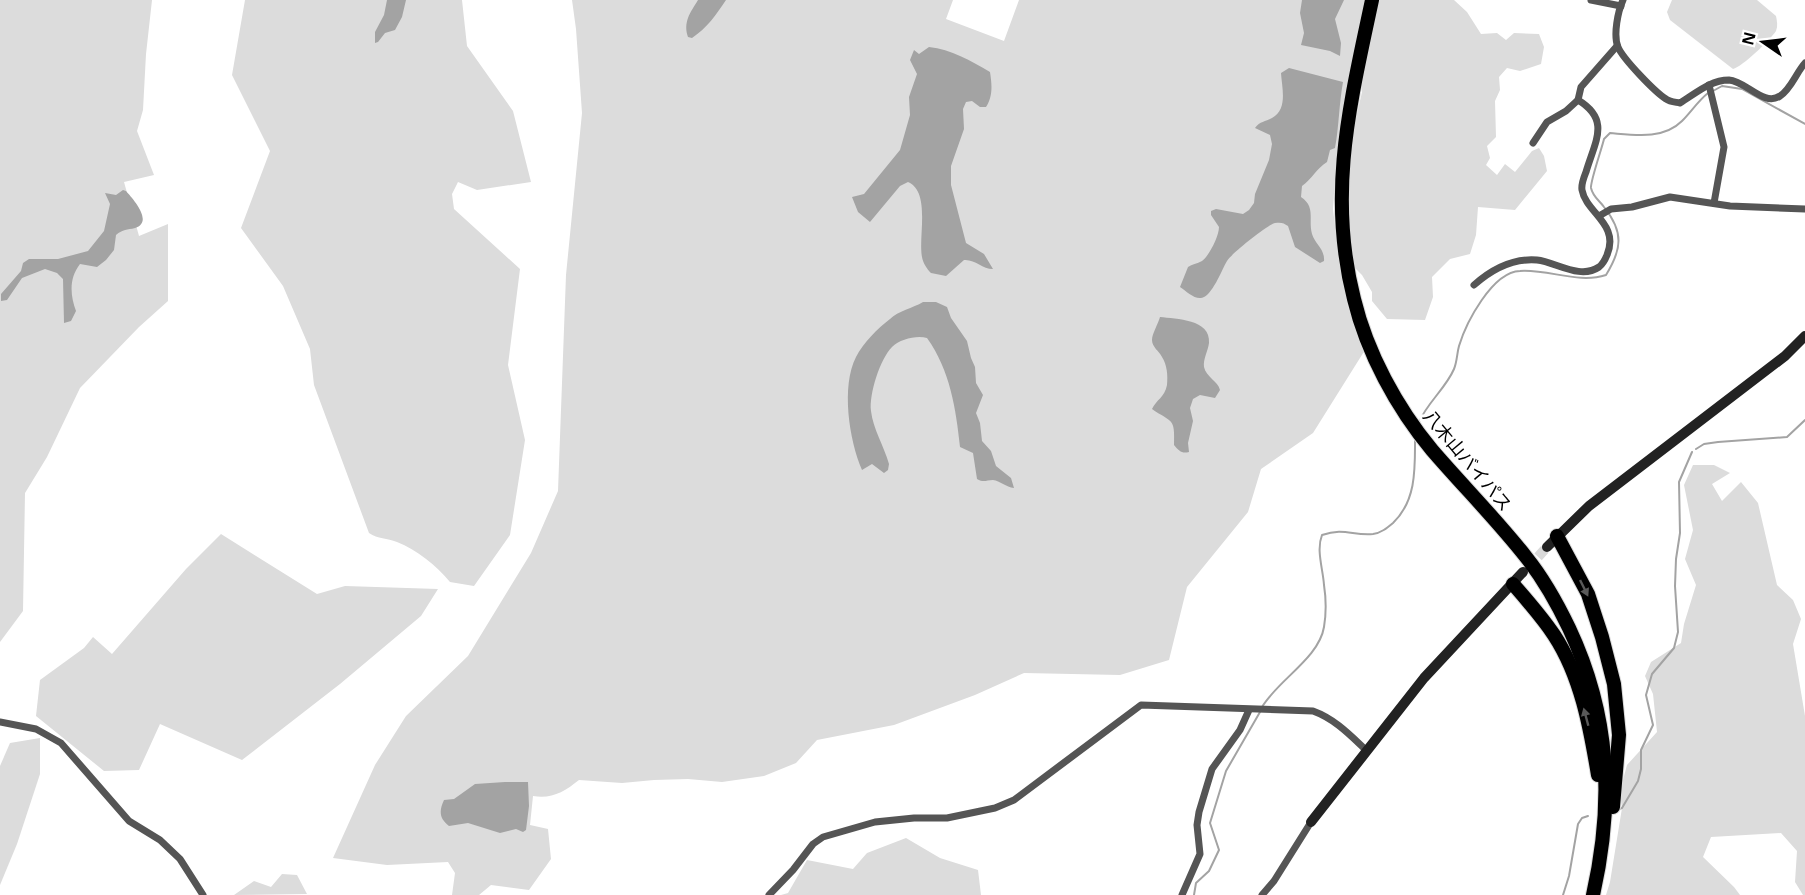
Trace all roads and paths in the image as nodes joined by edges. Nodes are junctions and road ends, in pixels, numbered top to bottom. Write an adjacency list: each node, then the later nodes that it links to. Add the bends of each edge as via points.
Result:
1 (1372, 0): 21 (highway, 八木山バイパス, via 1343,149 1345,256 1354,301 1388,385 1407,415 1528,559 1559,606 1583,658 1602,730 1606,777)
2 (1591, 0): 3 (street)
3 (1622, 3): 4 (street)
4 (1617, 46): 6 (street, via 1635,71 1667,100 1680,103); 7 (street, via 1581,87)
5 (1805, 63): 6 (street, via 1787,90 1773,99 1728,80)
6 (1709, 86): 9 (street, via 1724,147)
7 (1578, 100): 8 (street, via 1547,122); 11 (street, via 1591,108 1597,119 1599,130 1582,190 1586,201)
8 (1533, 142)
9 (1714, 203): 10 (street); 11 (street, via 1670,197 1611,209)
10 (1805, 209)
11 (1600, 215): 12 (street, via 1609,249 1602,265 1581,271 1538,260 1520,260 1505,264)
12 (1474, 285)
13 (1805, 336): 14 (street, via 1785,356 1589,506)
14 (1552, 542): 21 (highway, one-way to 21, via 1588,594 1614,684 1619,735 1616,783 1612,817)
15 (1524, 572): 16 (street)
16 (1513, 584): 19 (street, via 1424,678); 22 (highway, one-way to 16, via 1598,775 1576,679 1554,635)
17 (1249, 710): 19 (street, via 1313,711 1341,727); 24 (street, via 1141,705 1014,800 995,808 947,818 875,822 823,837); 25 (street, via 1240,730 1212,769 1199,812 1198,860)
18 (0, 722): 23 (street, via 36,729 61,743 129,821 160,840 180,859)
19 (1366, 750): 20 (street)
20 (1311, 822): 26 (street)
21 (1604, 831): 22 (highway, 八木山バイパス)
22 (1596, 879): 27 (highway, 八木山バイパス)
23 (203, 895)
24 (769, 895)
25 (1182, 895)
26 (1262, 895)
27 (1593, 895)

